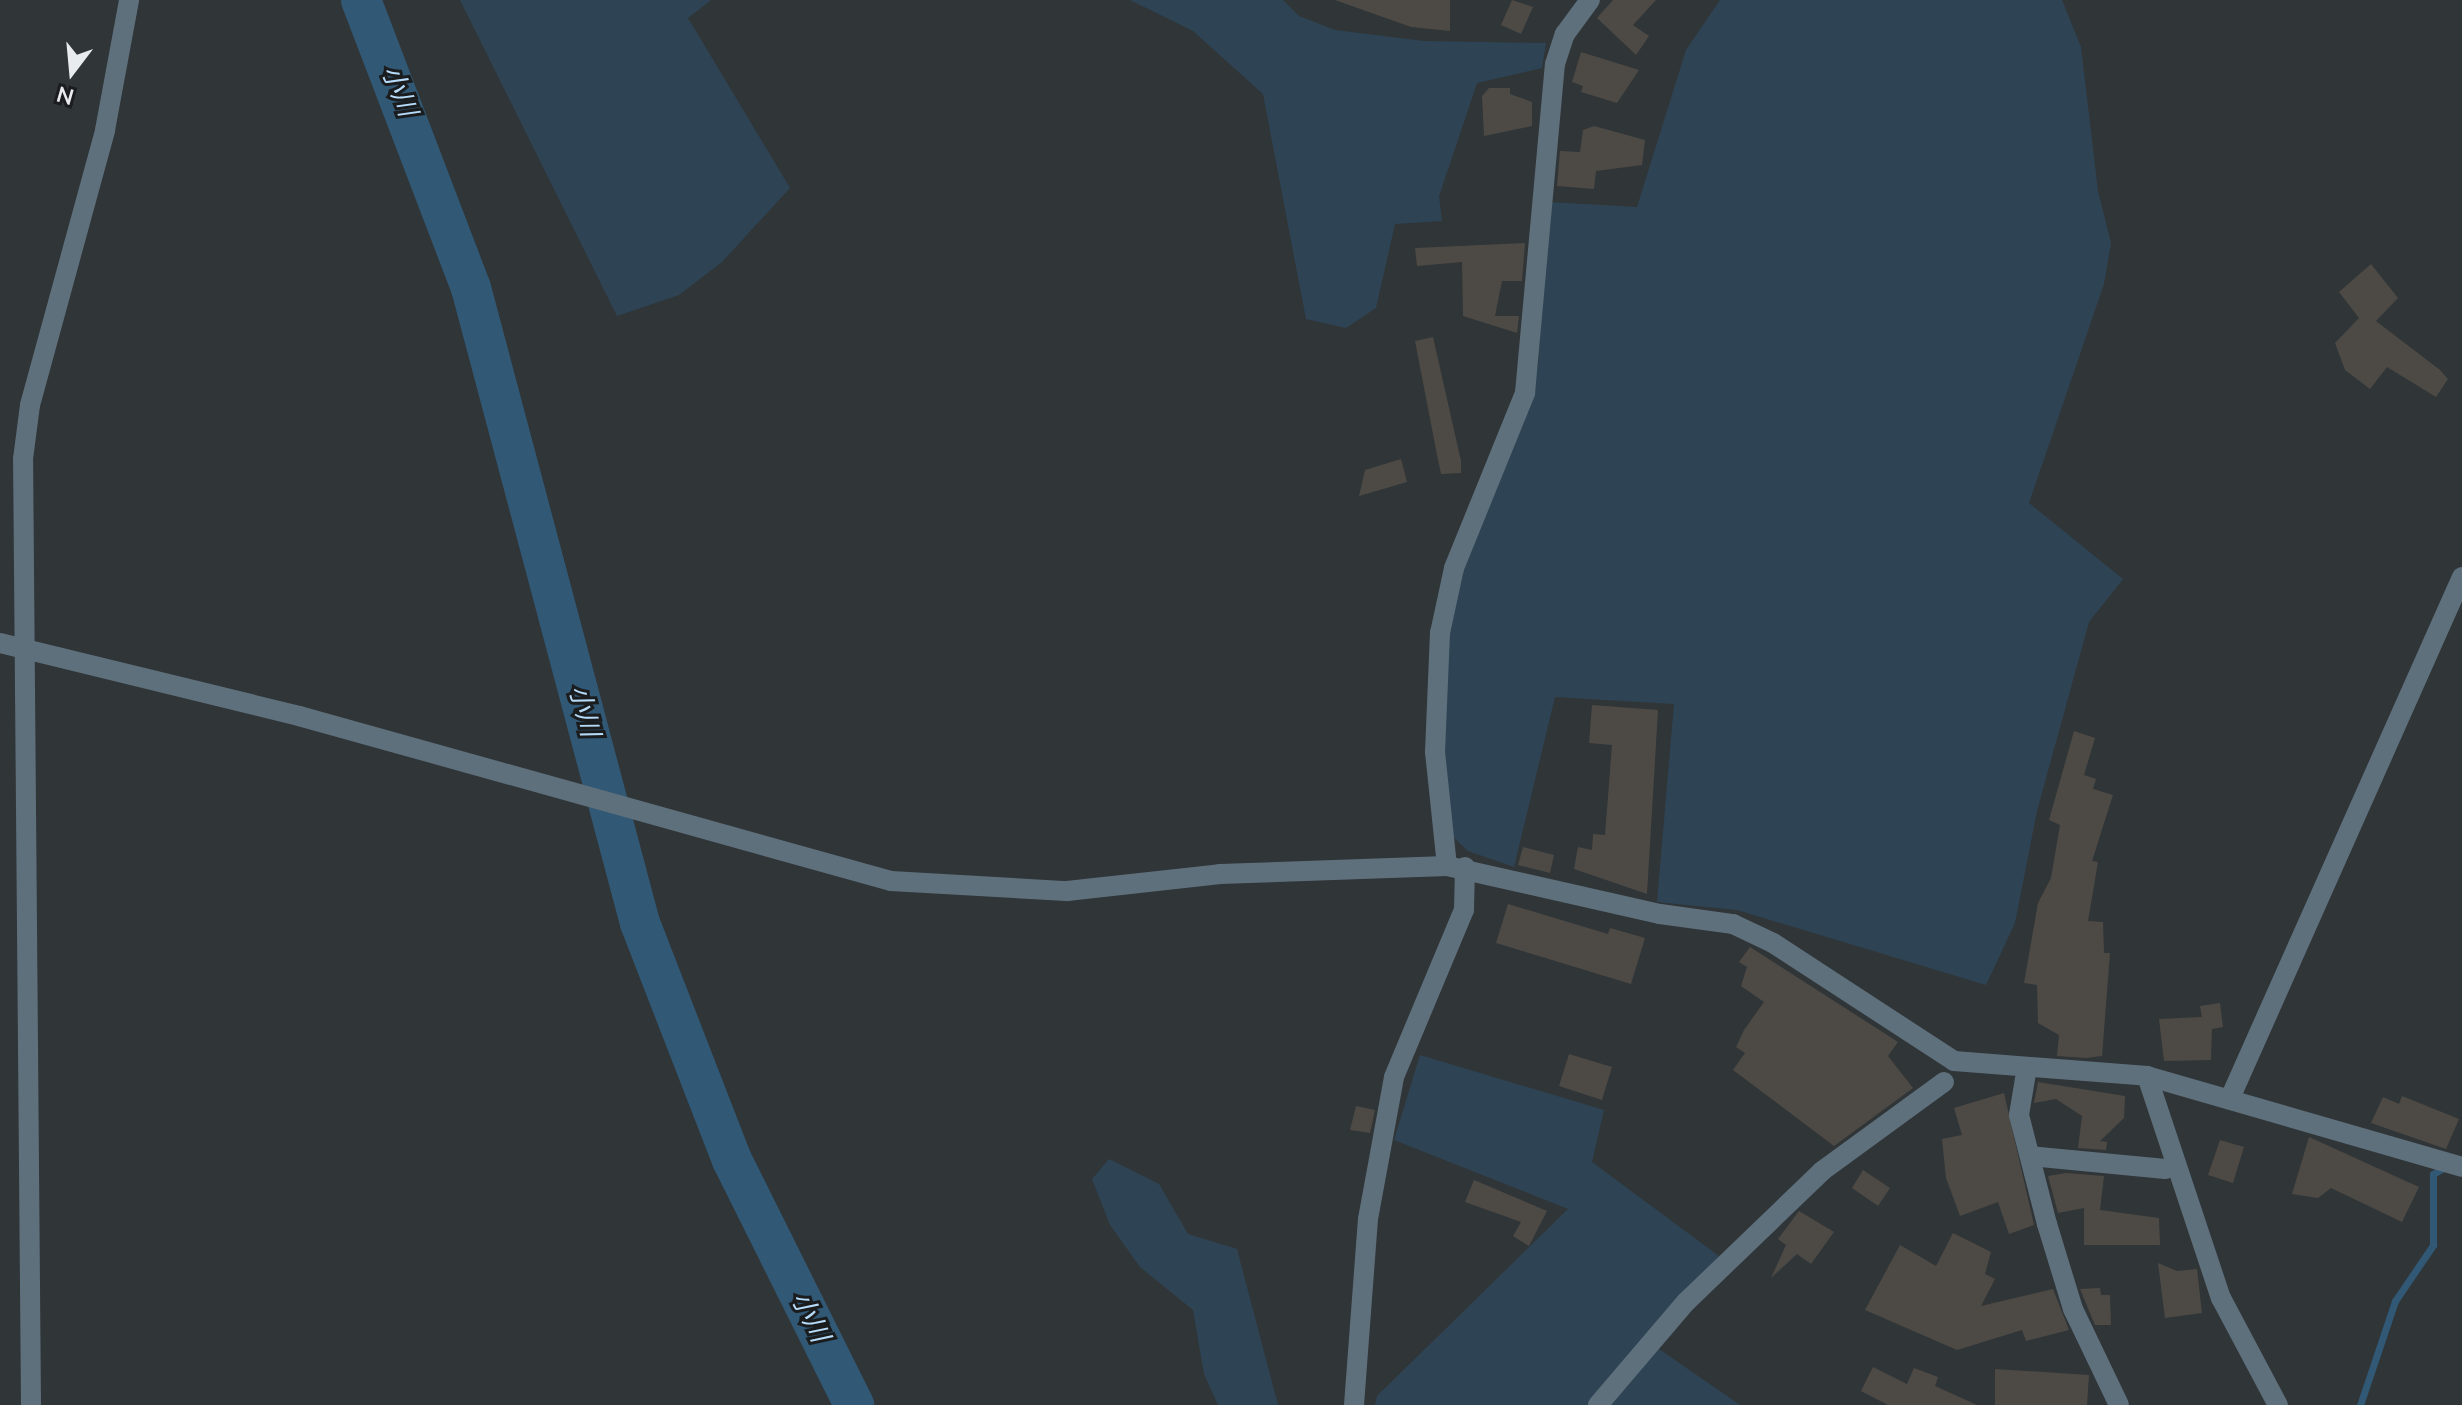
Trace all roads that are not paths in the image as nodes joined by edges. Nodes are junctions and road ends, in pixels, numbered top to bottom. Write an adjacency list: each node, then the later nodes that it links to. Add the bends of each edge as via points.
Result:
1 (129, 0): 5 (street, via 105,130 30,405 23,459)
2 (1583, 2): 6 (street, via 1555,64 1525,393 1454,568 1440,633 1435,752)
3 (2462, 577): 10 (street)
4 (0, 643): 5 (street)
5 (27, 651): 6 (street, via 577,792 891,881 1067,891 1220,874); 15 (street)
6 (1456, 867): 7 (street, via 1660,914 1733,924 1773,943 1954,1061); 16 (street, via 1464,910 1394,1077 1368,1219)
7 (2027, 1067): 8 (street); 12 (street, via 2019,1115)
8 (2147, 1076): 10 (street); 11 (street)
9 (1944, 1082): 17 (street, via 1822,1171 1686,1302)
10 (2231, 1096): 13 (street)
11 (2154, 1099): 14 (street, via 2150,1127); 20 (street, via 2221,1298)
12 (2030, 1156): 14 (street); 18 (street, via 2073,1309)
13 (2462, 1167)
14 (2165, 1169): 19 (street, via 2215,1305)
15 (31, 1405)
16 (1354, 1405)
17 (1598, 1405)
18 (2119, 1405)
19 (2263, 1405)
20 (2278, 1405)

